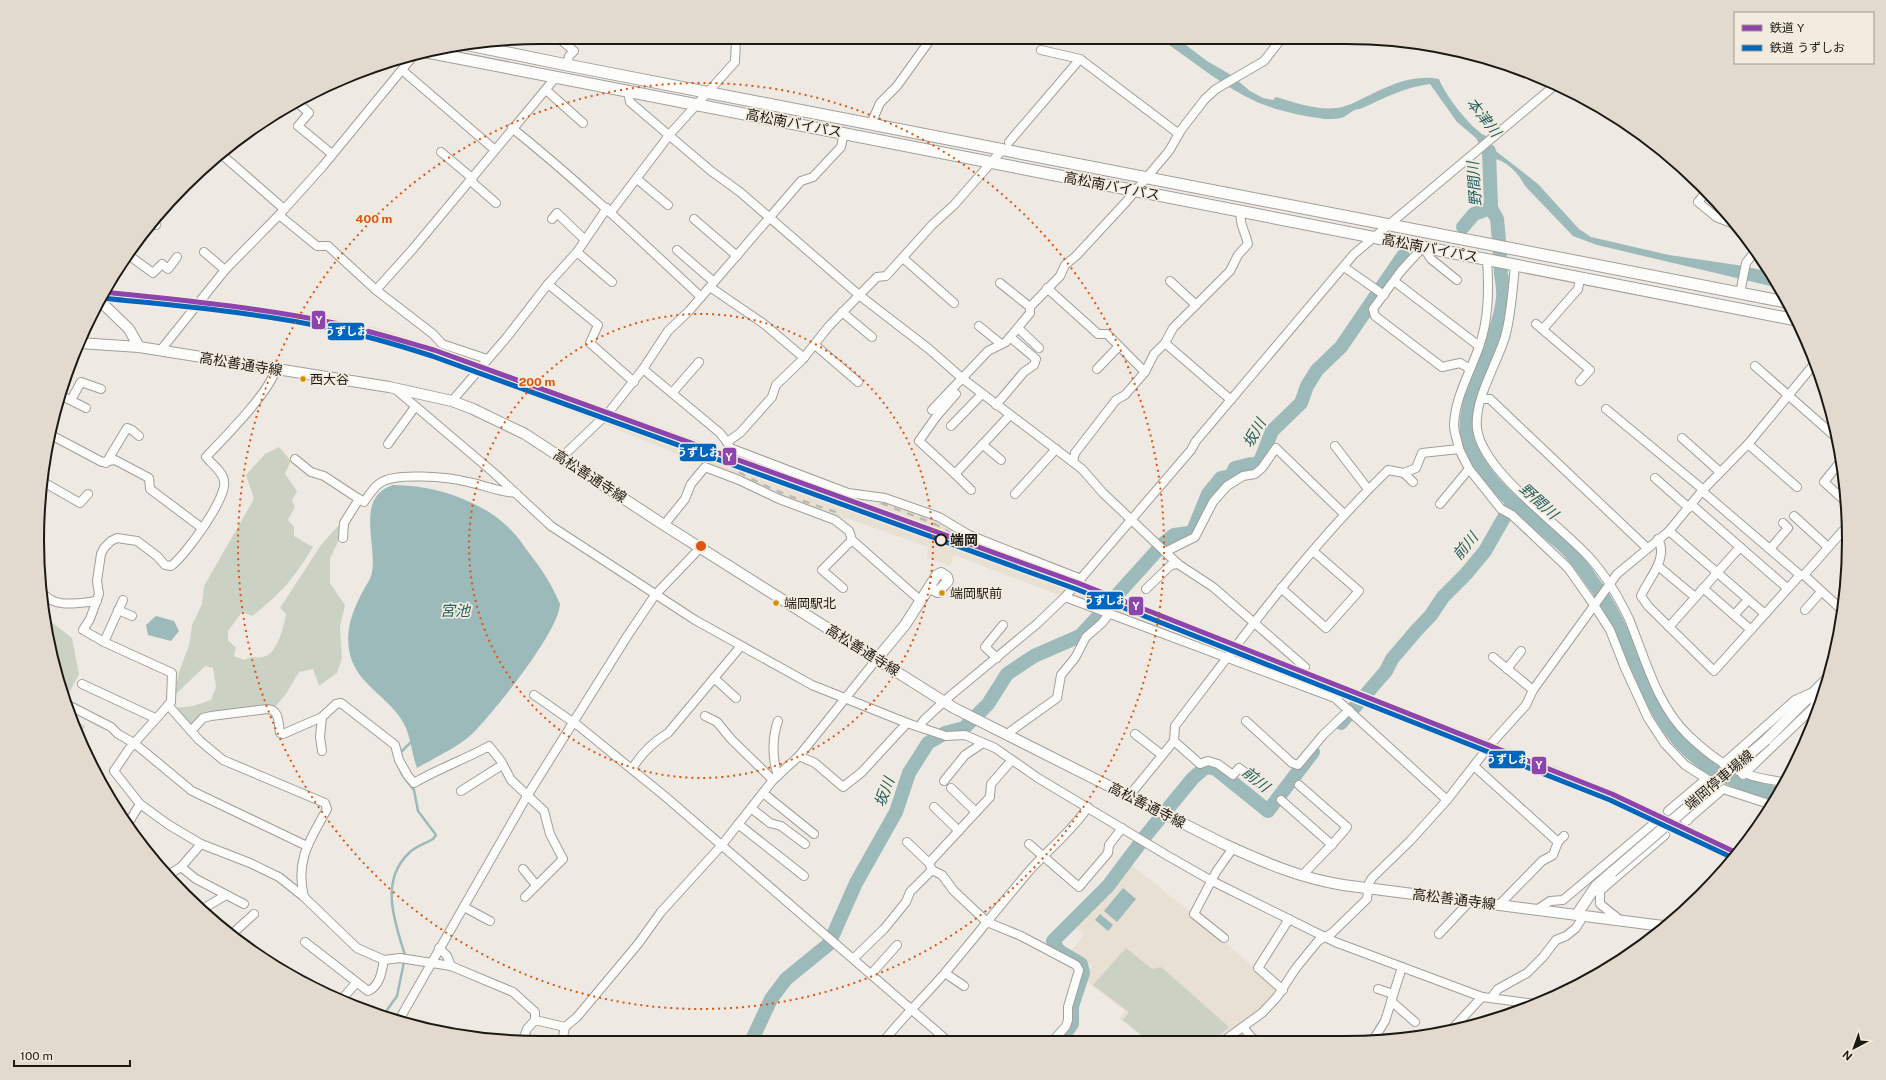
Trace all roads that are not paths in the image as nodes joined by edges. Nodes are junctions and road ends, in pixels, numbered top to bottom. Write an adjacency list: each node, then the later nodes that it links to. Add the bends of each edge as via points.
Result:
1 (566, 44): 10 (street, via 574,51 569,56)
2 (736, 44): 16 (street, via 735,62)
3 (927, 44): 20 (street, via 897,86 880,103)
4 (1278, 44): 24 (street, via 1269,56 1216,89 1205,99)
5 (481, 47): 10 (highway, 高松南バイパス)
6 (1041, 50): 8 (street)
7 (440, 55): 12 (highway, 高松南バイパス)
8 (1080, 59): 24 (street); 25 (street)
9 (408, 62): 11 (street)
10 (567, 65): 16 (highway, 高松南バイパス)
11 (402, 70): 26 (street); 28 (street)
12 (556, 77): 14 (street); 15 (highway, 高松南バイパス)
13 (1551, 89): 45 (street)
14 (546, 90): 19 (street); 21 (street)
15 (628, 91): 17 (highway, 高松南バイパス); 23 (street, via 630,102)
16 (709, 92): 17 (street); 20 (highway, 高松南バイパス)
17 (698, 104): 22 (highway, 高松南バイパス); 23 (street)
18 (301, 105): 28 (street, via 309,113 298,126)
19 (583, 123)
20 (871, 124): 25 (highway, 高松南バイパス)
21 (512, 128): 26 (street); 38 (street, via 558,164)
22 (844, 133): 30 (highway, 高松南バイパス); 41 (street, via 841,147 813,177 801,181)
23 (670, 134): 33 (street); 41 (street)
24 (1179, 134): 32 (street, via 1170,151)
25 (1005, 146): 30 (street); 32 (highway, 高松南バイパス)
26 (495, 150): 31 (street)
27 (441, 152): 31 (street)
28 (332, 154): 40 (street)
29 (225, 157): 40 (street)
30 (992, 162): 34 (highway, 高松南バイパス); 56 (street)
31 (472, 178): 36 (street, via 473,183); 70 (street)
32 (1145, 178): 34 (street); 45 (highway, 高松南バイパス)
33 (637, 179): 37 (street); 38 (street)
34 (1135, 190): 39 (highway, 高松南バイパス); 69 (street)
35 (1703, 196): 44 (street, via 1698,202 1716,217)
36 (496, 203)
37 (668, 205)
38 (609, 210): 47 (street); 74 (street)
39 (1241, 211): 46 (highway, 高松南バイパス); 78 (street, via 1239,221 1245,230 1248,244 1238,255 1230,271)
40 (282, 212): 60 (street); 70 (street, via 317,246 328,246)
41 (770, 218): 53 (street); 73 (street)
42 (552, 219): 47 (street, via 558,213)
43 (694, 219): 53 (street)
44 (1725, 221)
45 (1388, 224): 46 (street); 72 (highway, 高松南バイパス)
46 (1372, 237): 48 (highway, 高松南バイパス); 59 (street)
47 (584, 239): 51 (street)
48 (1423, 247): 57 (highway, 高松南バイパス); 62 (street, via 1431,259); 63 (street)
49 (677, 250): 68 (street)
50 (204, 252): 60 (street)
51 (577, 252): 64 (street); 67 (street)
52 (1752, 255): 72 (street, via 1748,259)
53 (737, 256): 68 (street)
54 (177, 257): 55 (street, via 168,269 162,264 153,273)
55 (132, 258)
56 (903, 258): 73 (street, via 886,276 877,277); 76 (street)
57 (1487, 260): 58 (highway, 高松南バイパス); 93 (street, via 1487,314)
58 (1512, 265): 61 (highway, 高松南バイパス); 117 (street, via 1506,336)
59 (1344, 267): 71 (street); 119 (street)
60 (225, 270): 96 (street)
61 (1580, 278): 81 (highway, 高松南バイパス); 85 (street, via 1578,289)
62 (1457, 280)
63 (1394, 281): 71 (street); 93 (street)
64 (612, 282)
65 (1170, 282): 78 (street)
66 (1000, 283): 79 (street)
67 (548, 284): 98 (street); 108 (street, via 598,325 590,343)
68 (712, 285): 74 (street); 97 (street)
69 (1047, 288): 79 (street); 92 (street, via 1098,334 1107,334)
70 (376, 290): 98 (street, via 433,334 442,344)
71 (1380, 292): 105 (street, via 1374,309 1375,316 1442,367 1460,363)
72 (1740, 293): 75 (highway, 高松南バイパス)
73 (859, 295): 80 (street); 107 (street, via 930,349)
74 (701, 298): 101 (street, via 668,331)
75 (1781, 301)
76 (954, 303)
77 (104, 304): 94 (main road, via 129,329)
78 (1196, 305): 89 (street, via 1173,328)
79 (1030, 307): 84 (street, via 1030,313)
80 (842, 312): 86 (street); 91 (street)
81 (1790, 319)
82 (1536, 324): 85 (street)
83 (979, 326): 90 (street)
84 (1018, 328): 87 (street); 95 (street)
85 (1543, 329): 110 (street, via 1590,370)
86 (872, 337)
87 (1010, 337): 90 (street); 121 (street, via 1036,360)
88 (85, 343): 94 (main road, 高松善通寺線)
89 (1165, 343): 106 (street, via 1154,354); 119 (street)
90 (1001, 344): 107 (street, via 988,351)
91 (815, 345): 97 (street); 109 (street)
92 (1119, 346): 104 (street); 106 (street)
93 (1479, 346): 105 (street)
94 (139, 347): 96 (main road, 高松善通寺線)
95 (1039, 348)
96 (160, 351): 103 (main road, 高松善通寺線)
97 (804, 358): 132 (street, via 776,385 772,397 740,433)
98 (487, 359): 120 (street)
99 (699, 362): 113 (street)
100 (1755, 366): 115 (street)
101 (643, 368): 108 (street); 113 (street)
102 (1811, 368): 115 (street)
103 (276, 369): 111 (main road, 高松善通寺線); 168 (street, via 241,419 206,457 225,482 222,494)
104 (1097, 369)
105 (1470, 369): 138 (street, via 1460,392 1454,426)
106 (1145, 372): 142 (street, via 1126,395 1116,400 1076,454)
107 (965, 381): 114 (street); 125 (street); 148 (street, via 920,441)
108 (634, 382): 139 (street, via 602,420)
109 (858, 382)
110 (1580, 382)
111 (394, 388): 120 (main road, 高松善通寺線); 122 (street)
112 (101, 390): 118 (street, via 82,382)
113 (672, 393): 132 (street, via 720,433)
114 (982, 394): 121 (street); 127 (street)
115 (1787, 396): 128 (street); 134 (street)
116 (65, 397): 118 (street)
117 (1482, 398): 177 (street, via 1490,399); 186 (street, via 1477,428 1482,448 1533,503 1589,556)
118 (71, 400): 123 (street)
119 (1232, 400): 165 (street)
120 (452, 401): 139 (main road, 高松善通寺線, via 525,434)
121 (996, 405): 126 (street)
122 (415, 407): 133 (street); 156 (street)
123 (86, 408)
124 (1606, 409): 155 (street)
125 (932, 410)
126 (1010, 415): 135 (street); 137 (street)
127 (950, 426)
128 (1830, 432)
129 (139, 436): 143 (street, via 127,428)
130 (55, 438): 143 (street)
131 (1682, 438): 146 (street)
132 (727, 442): 185 (street, via 730,448 848,493 885,498 939,517 969,535)
133 (388, 444)
134 (1748, 444): 146 (street); 152 (street)
135 (983, 445): 141 (street); 148 (street)
136 (1335, 446): 153 (street)
137 (1056, 449): 142 (street); 158 (street)
138 (1459, 449): 145 (street); 147 (street, via 1422,453 1416,468)
139 (561, 458): 167 (main road, 高松善通寺線)
140 (294, 460): 160 (street)
141 (1001, 460)
142 (1073, 462): 165 (street)
143 (106, 463): 168 (street, via 115,460 149,478 150,489)
144 (1836, 467): 159 (street, via 1824,482)
145 (1469, 469): 161 (street); 202 (street, via 1501,509 1512,515 1568,568)
146 (1720, 472): 155 (street)
147 (1404, 473): 150 (street); 153 (street, via 1388,470)
148 (955, 474): 154 (street)
149 (1655, 478): 162 (street)
150 (1413, 482)
151 (47, 484): 157 (street, via 80,503)
152 (1797, 486)
153 (1368, 489): 163 (street)
154 (971, 490)
155 (1702, 491): 162 (street); 179 (street)
156 (516, 493): 160 (street, via 454,480 393,478 380,483 364,502); 194 (street, via 551,526)
157 (88, 494)
158 (1015, 494)
159 (1840, 496)
160 (359, 499): 171 (street, via 344,523)
161 (1440, 504)
162 (1690, 507): 169 (street); 174 (street)
163 (1344, 514): 178 (street, via 1276,448 1255,474 1243,476 1227,486 1213,502 1195,537); 180 (street)
164 (1794, 516): 175 (street)
165 (1132, 521): 178 (street); 185 (street)
166 (1783, 523): 179 (street, via 1788,528)
167 (664, 525): 173 (street, via 705,467 834,520 849,532); 176 (main road, 高松善通寺線)
168 (202, 528): 201 (street, via 178,562 171,566 165,565 137,541 116,538 111,541 101,554)
169 (1668, 531): 172 (street); 183 (street)
170 (1842, 532): 175 (street)
171 (343, 538)
172 (1658, 539): 177 (street); 182 (street, via 1662,546)
173 (852, 540): 187 (street, via 822,570); 200 (street)
174 (1740, 547): 183 (street); 191 (street)
175 (1828, 547): 184 (street)
176 (700, 548): 194 (street); 220 (main road, 高松善通寺線)
177 (1647, 548): 186 (street)
178 (1162, 549): 181 (street)
179 (1770, 549): 184 (street)
180 (1313, 550): 189 (street); 189 (street, via 1359,591 1326,628)
181 (1178, 564): 192 (street, via 1171,565); 210 (street, via 1214,587)
182 (1658, 566): 196 (street); 212 (street, via 1641,596)
183 (1717, 573): 190 (street); 199 (street)
184 (1802, 575): 191 (street); 193 (street)
185 (1081, 579): 195 (street)
186 (1608, 585): 202 (street); 255 (street, via 1628,618 1667,708 1688,735)
187 (843, 588)
188 (929, 588): 200 (main road)
189 (1281, 588): 210 (street)
190 (1703, 588): 196 (street); 208 (street)
191 (1787, 588): 207 (street)
192 (1146, 589)
193 (1821, 592): 203 (street); 205 (street)
194 (655, 594): 215 (street); 243 (street)
195 (1065, 597): 206 (street); 218 (street)
196 (1695, 597): 212 (street)
197 (47, 599): 201 (street, via 62,604)
198 (123, 600): 204 (street)
199 (1748, 600): 207 (street); 208 (street)
200 (921, 601): 220 (main road)
201 (97, 602): 214 (street, via 83,630)
202 (1595, 603): 226 (street); 261 (street, via 1610,630 1648,718 1664,744 1685,765)
203 (1838, 606)
204 (118, 610): 209 (street); 214 (street)
205 (1805, 610)
206 (1109, 614): 219 (street); 247 (street, via 1086,637 1075,658 1061,675 1057,698 1011,731)
207 (1765, 614): 213 (street)
208 (1734, 615): 213 (street)
209 (132, 616)
210 (1254, 621): 219 (street); 221 (street)
211 (1003, 625): 218 (street, via 984,647)
212 (1669, 627): 213 (street, via 1714,671)
213 (1751, 630)
214 (104, 642): 233 (street, via 172,673 171,702)
215 (741, 646): 223 (street); 230 (street, via 812,685)
216 (1521, 651): 222 (street)
217 (1493, 657): 222 (street)
218 (997, 658): 231 (street)
219 (1227, 658): 236 (street, via 1335,698); 248 (street, via 1175,726)
220 (876, 660): 230 (street); 231 (main road, 高松善通寺線)
221 (1305, 667)
222 (1507, 669): 226 (street)
223 (714, 678): 229 (street); 258 (street, via 668,733 656,741)
224 (82, 684): 239 (street)
225 (1819, 687): 227 (main road, 端岡停車場線)
226 (1533, 690): 257 (street, via 1526,704)
227 (1817, 690): 232 (street); 255 (street, via 1795,700); 313 (main road, 端岡停車場線, bridge, via 1766,740 1596,886)
228 (534, 695): 243 (street)
229 (736, 698)
230 (845, 699): 242 (street); 253 (street)
231 (944, 702): 244 (street); 247 (main road, 高松善通寺線)
232 (1815, 702)
233 (168, 705): 239 (street); 245 (street)
234 (73, 708): 249 (street, via 111,727)
235 (1812, 709): 259 (street)
236 (1349, 710): 241 (street, via 1323,735 1298,765); 273 (street)
237 (705, 716): 260 (street, via 716,722 731,739)
238 (322, 717): 245 (street, via 284,734 280,733 277,713 267,709 203,718); 251 (street); 256 (street, via 336,704 341,703 395,745 399,760 414,782 489,746)
239 (156, 718): 249 (street)
240 (778, 720): 260 (street, via 774,748)
241 (1246, 721)
242 (907, 723): 244 (street); 253 (street, via 862,772 843,787 815,763)
243 (573, 724): 258 (street); 270 (street)
244 (919, 727): 250 (street, via 943,734 965,735)
245 (191, 731): 290 (street, via 223,760 325,802 327,809)
246 (1135, 734): 252 (street)
247 (1008, 736): 271 (main road, 高松善通寺線)
248 (1174, 741): 252 (street); 265 (street, via 1200,764 1208,761 1233,775 1239,768)
249 (134, 743): 275 (street, via 114,771); 290 (street, via 192,791)
250 (983, 743): 254 (street); 262 (street, via 965,755)
251 (322, 751)
252 (1162, 755): 271 (street)
253 (799, 756): 260 (street)
254 (1012, 760): 277 (street); 279 (street, via 991,784 990,797)
255 (1723, 764): 259 (street)
256 (502, 765): 268 (street); 270 (street, via 511,780)
257 (1474, 766): 273 (street); 308 (street, via 1561,839 1553,855 1542,861)
258 (632, 769): 291 (street)
259 (1743, 775): 263 (street)
260 (776, 778): 269 (street)
261 (1706, 779): 267 (street); 267 (street, via 1668,811 1687,820)
262 (944, 781)
263 (1779, 781)
264 (1300, 785): 289 (street, via 1347,827)
265 (1264, 786)
266 (951, 788): 279 (street)
267 (1723, 789): 274 (street)
268 (461, 791)
269 (763, 793): 278 (street); 284 (street)
270 (527, 796): 301 (street, via 544,811 550,834 563,859); 310 (street)
271 (1129, 796): 292 (main road, 高松善通寺線)
272 (1281, 800): 289 (street)
273 (1447, 800): 302 (street, via 1372,878)
274 (1766, 803)
275 (140, 804): 280 (street); 286 (street)
276 (934, 807): 283 (street)
277 (1088, 807): 282 (street); 293 (street, via 1072,828)
278 (751, 808): 281 (street); 287 (street)
279 (976, 812): 283 (street)
280 (130, 819)
281 (738, 824): 291 (street); 298 (street)
282 (1122, 828): 293 (street, via 1109,846 1108,853 1079,887); 300 (street)
283 (959, 831): 294 (street)
284 (814, 834)
285 (906, 842): 294 (street)
286 (201, 844): 295 (street); 304 (street, via 279,877)
287 (805, 844)
288 (1029, 844): 293 (street)
289 (1332, 845): 299 (street)
290 (307, 846): 304 (street, via 303,855 300,881)
291 (722, 846): 326 (street); 348 (street, via 661,912 638,944 577,1017)
292 (1233, 848): 299 (main road, 高松善通寺線); 300 (street)
293 (1043, 856): 317 (street)
294 (931, 866): 317 (street); 326 (street, via 884,929)
295 (182, 867): 297 (street); 303 (street, via 196,879)
296 (523, 869): 301 (street)
297 (172, 873)
298 (804, 876)
299 (1302, 876): 302 (main road, 高松善通寺線, via 1318,881)
300 (1212, 880): 314 (street); 322 (street, via 1194,914)
301 (536, 885): 305 (street)
302 (1368, 888): 306 (main road, 高松善通寺線); 321 (street, via 1367,899 1361,906)
303 (226, 895): 307 (street); 309 (street)
304 (304, 897): 327 (street, via 357,948)
305 (525, 897)
306 (1470, 901): 308 (main road, 高松善通寺線); 320 (street)
307 (244, 904)
308 (1500, 904): 311 (main road, 高松善通寺線)
309 (206, 907)
310 (464, 907): 316 (street); 325 (street)
311 (1538, 909): 313 (main road, 高松善通寺線); 315 (street, via 1550,901 1563,900 1652,825 1665,835 1600,891 1600,904)
312 (254, 914): 319 (street)
313 (1580, 915): 315 (main road, 高松善通寺線); 340 (street, via 1576,928 1556,940 1526,972 1498,989)
314 (1289, 919): 321 (street); 336 (street, via 1258,968)
315 (1620, 920): 318 (main road, 高松善通寺線)
316 (490, 921)
317 (987, 922): 332 (street); 354 (street, via 1021,936 1076,965 1079,970 1068,1007 1068,1020)
318 (1658, 925)
319 (235, 931)
320 (1439, 934)
321 (1325, 937): 330 (street, via 1360,953); 336 (street, via 1305,955)
322 (1224, 938)
323 (305, 942): 333 (street)
324 (897, 945): 331 (street)
325 (439, 948): 328 (street); 329 (street, via 447,956)
326 (854, 958): 331 (street)
327 (384, 960): 328 (street, via 400,958); 333 (street, via 381,976 373,989 368,991)
328 (431, 962): 329 (street); 343 (street)
329 (451, 966): 344 (street, via 513,992 535,1012)
330 (1402, 967): 338 (street); 339 (street)
331 (872, 973): 342 (street)
332 (944, 973): 334 (street); 342 (street)
333 (356, 983): 337 (street)
334 (964, 986)
335 (1378, 989): 339 (street)
336 (1283, 990): 347 (street, via 1262,1012)
337 (345, 996)
338 (1482, 997): 340 (street); 346 (street)
339 (1392, 998): 345 (street); 349 (street, via 1385,1021)
340 (1491, 998): 341 (street)
341 (1524, 1002)
342 (911, 1009): 352 (street); 353 (street)
343 (401, 1016)
344 (535, 1020): 348 (street); 350 (street)
345 (1415, 1022)
346 (1458, 1023)
347 (1243, 1026): 355 (street); 356 (street)
348 (565, 1027): 351 (street)
349 (1376, 1035)
350 (524, 1036)
351 (563, 1036)
352 (888, 1036)
353 (942, 1036)
354 (1057, 1036)
355 (1230, 1036)
356 (1250, 1036)

